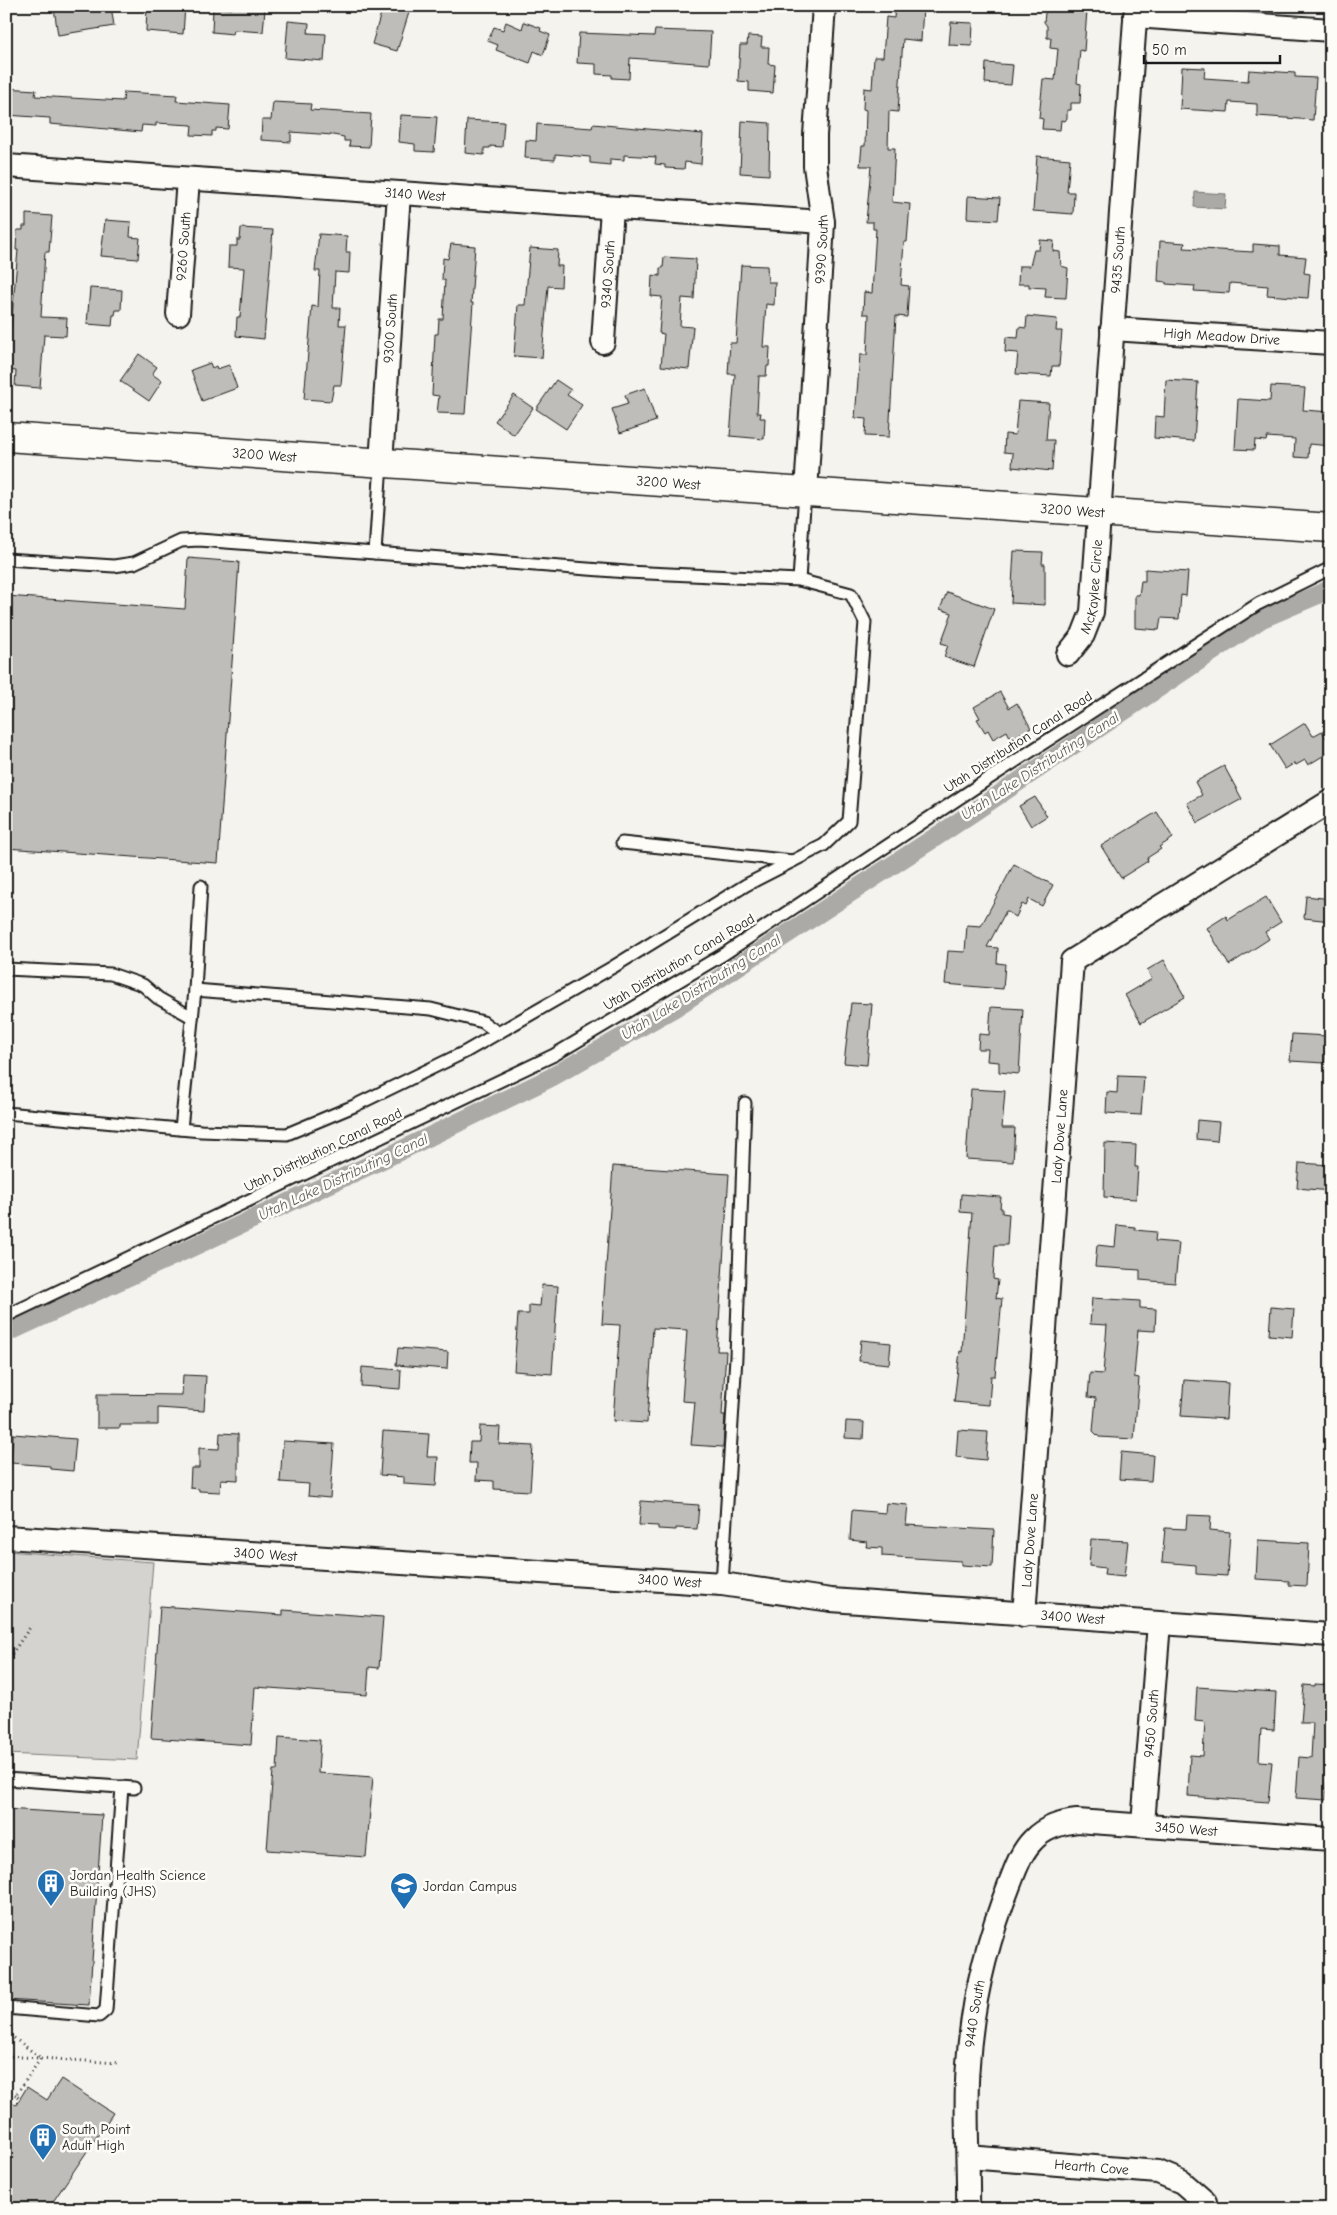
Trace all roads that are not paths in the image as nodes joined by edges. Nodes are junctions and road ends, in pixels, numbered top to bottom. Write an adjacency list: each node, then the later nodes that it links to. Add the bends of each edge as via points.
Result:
1 (824, 6): 8 (street, 9390 South, via 815,135 815,166)
2 (1135, 11): 3 (street); 10 (street, 9435 South)
3 (1331, 30)
4 (6, 166): 5 (street, 3140 West)
5 (188, 179): 6 (street, 3140 West); 9 (street, 9260 South)
6 (399, 193): 7 (street, 3140 West); 14 (street, 9300 South)
7 (612, 208): 8 (street, 3140 West); 11 (street, 9340 South)
8 (823, 222): 15 (street, 9390 South)
9 (178, 314)
10 (1112, 328): 12 (street, High Meadow Drive); 16 (street, 9435 South)
11 (603, 342)
12 (1331, 343)
13 (6, 437): 14 (street, 3200 West)
14 (380, 463): 15 (street, 3200 West); 18 (lane)
15 (806, 491): 16 (street, 3200 West); 21 (lane)
16 (1099, 512): 17 (street, 3200 West); 22 (street, McKaylee Circle, via 1092,612 1083,635)
17 (1331, 528)
18 (375, 553): 19 (lane, via 199,540 181,541 134,564 114,566); 21 (lane, via 627,572)
19 (6, 559)
20 (1331, 568): 34 (lane, Utah Distribution Canal Road, via 1258,604 724,954 554,1055)
21 (799, 580): 25 (lane, via 851,594 865,622 849,821 824,845)
22 (1068, 654)
23 (1331, 801): 37 (street, Lady Dove Lane, via 1072,961)
24 (622, 843): 25 (lane)
25 (793, 861): 30 (lane, via 746,885)
26 (201, 886): 28 (lane)
27 (6, 969): 29 (lane, via 110,974 143,985 158,998)
28 (195, 990): 29 (lane); 30 (lane, via 431,1009 483,1022)
29 (192, 1017): 33 (lane)
30 (498, 1033): 33 (lane, via 354,1106 287,1134)
31 (744, 1103): 36 (lane, via 736,1357)
32 (6, 1114): 33 (lane)
33 (181, 1129)
34 (6, 1316)
35 (6, 1537): 36 (street, 3400 West)
36 (722, 1584): 37 (street, 3400 West, via 831,1600)
37 (1024, 1614): 38 (street, 3400 West)
38 (1158, 1622): 39 (street, 3400 West); 43 (street, 9450 South)
39 (1331, 1635)
40 (6, 1780): 41 (lane)
41 (122, 1786): 42 (lane); 46 (lane, via 106,2010 99,2016)
42 (134, 1788)
43 (1143, 1824): 44 (street, 3450 West, via 1077,1821); 45 (street, 3450 West)
44 (1042, 1832): 47 (street, 9440 South, via 1021,1857 983,1967 968,2064)
45 (1331, 1839)
46 (6, 2008)
47 (968, 2157): 48 (street, Hearth Cove, via 1158,2172 1182,2182); 49 (street, 9440 South)
48 (1205, 2202)
49 (968, 2209)

